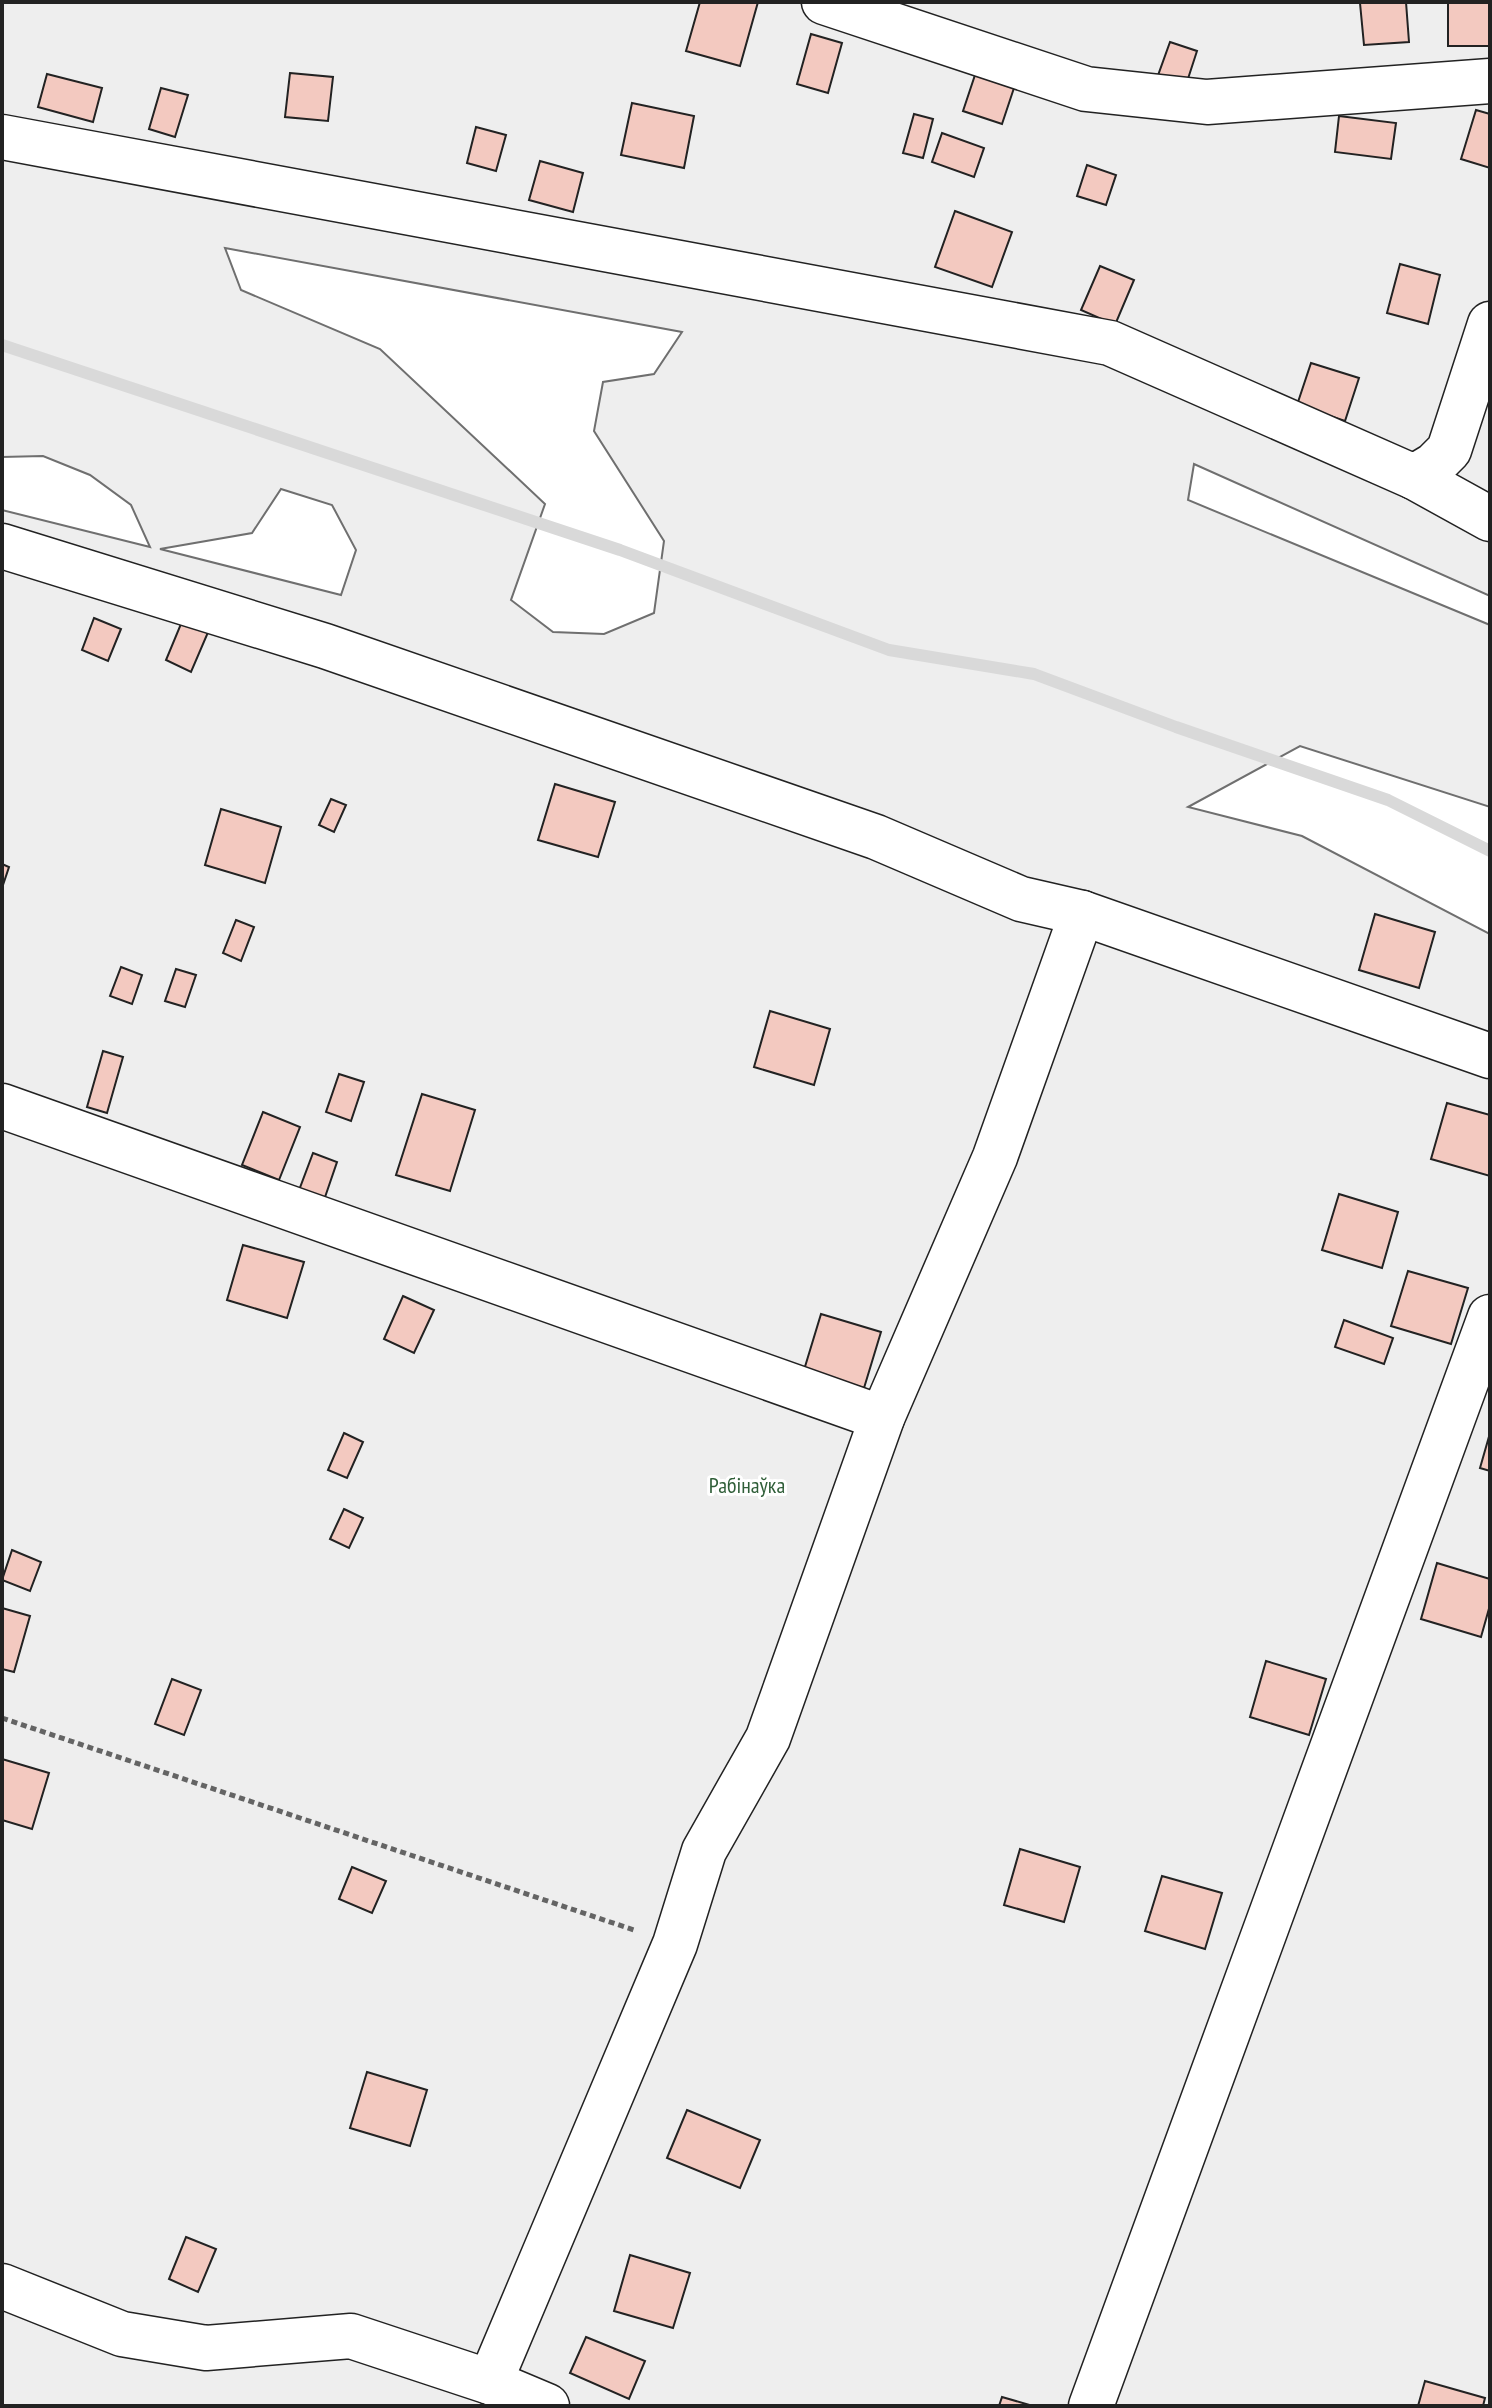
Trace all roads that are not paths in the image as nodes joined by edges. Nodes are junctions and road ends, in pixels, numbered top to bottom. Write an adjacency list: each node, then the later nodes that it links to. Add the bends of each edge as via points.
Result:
1 (824, 2): 2 (lane, via 1086,89 1207,102)
2 (1490, 81)
3 (2, 137): 5 (lane, via 1110,343)
4 (1490, 324): 5 (lane, via 1449,450)
5 (1414, 477): 6 (lane)
6 (1490, 519)
7 (2, 546): 8 (lane, via 325,646 876,837 1021,899)
8 (1082, 913): 9 (lane); 12 (lane, via 995,1157)
9 (1490, 1056)
10 (2, 1106): 12 (lane)
11 (1490, 1317): 16 (lane)
12 (882, 1418): 14 (lane, via 768,1738 704,1851 675,1944)
13 (2, 2286): 14 (lane, via 122,2334 206,2348 351,2336)
14 (490, 2382): 15 (lane)
15 (547, 2406)
16 (1091, 2406)

